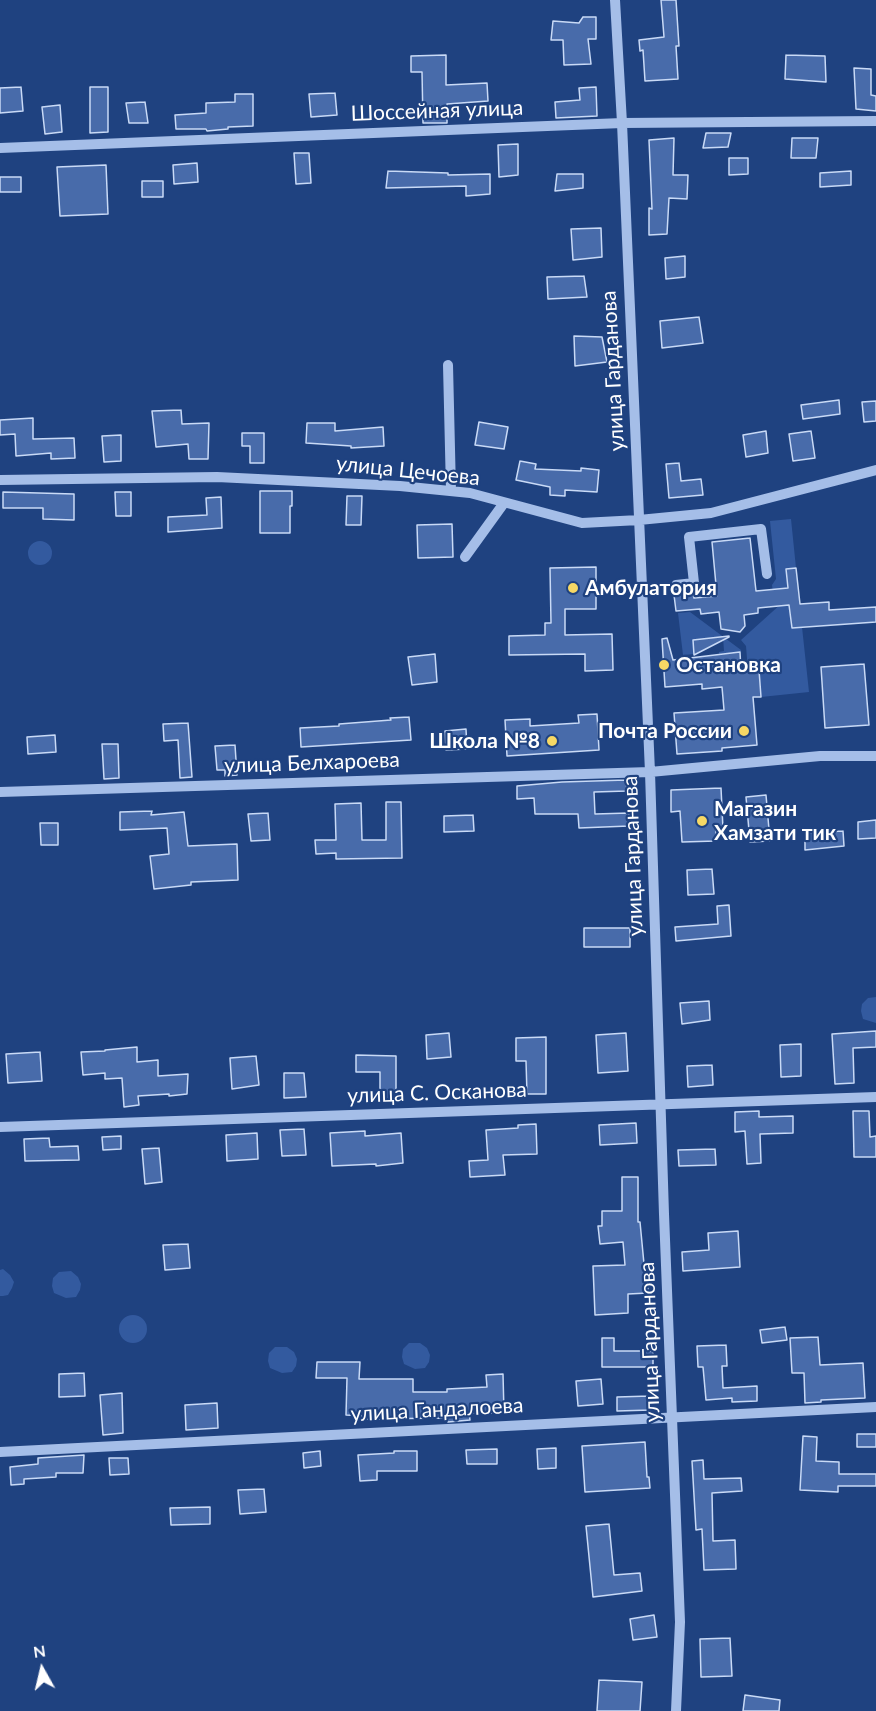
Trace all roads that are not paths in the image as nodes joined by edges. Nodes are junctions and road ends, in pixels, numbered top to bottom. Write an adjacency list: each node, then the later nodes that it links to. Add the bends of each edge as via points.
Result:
1 (615, 0): 3 (street, улица Гарданова)
2 (876, 122): 3 (street, Шоссейная улица)
3 (622, 123): 4 (street, Шоссейная улица); 10 (street, улица Гарданова)
4 (0, 148)
5 (448, 365): 8 (street)
6 (876, 470): 10 (street, улица Цечоева, via 711,513)
7 (0, 480): 8 (street, улица Цечоева, via 217,477)
8 (451, 491): 9 (street, улица Цечоева)
9 (504, 503): 10 (street, улица Цечоева, via 582,523); 11 (street)
10 (639, 520): 15 (street, улица Гарданова)
11 (465, 557)
12 (767, 574): 13 (street, via 760,526 689,537 694,583)
13 (675, 585)
14 (876, 756): 15 (street, улица Белхароева, via 820,756)
15 (650, 772): 16 (street, улица Белхароева); 18 (street, улица Гарданова)
16 (0, 792)
17 (876, 1097): 18 (street, улица С. Осканова)
18 (662, 1105): 19 (street, улица С. Осканова); 21 (street, улица Гарданова)
19 (0, 1127)
20 (876, 1407): 21 (street, улица Гандалоева)
21 (672, 1417): 22 (street, улица Гандалоева); 23 (street, улица Гарданова, via 680,1622)
22 (0, 1452)
23 (676, 1711)

